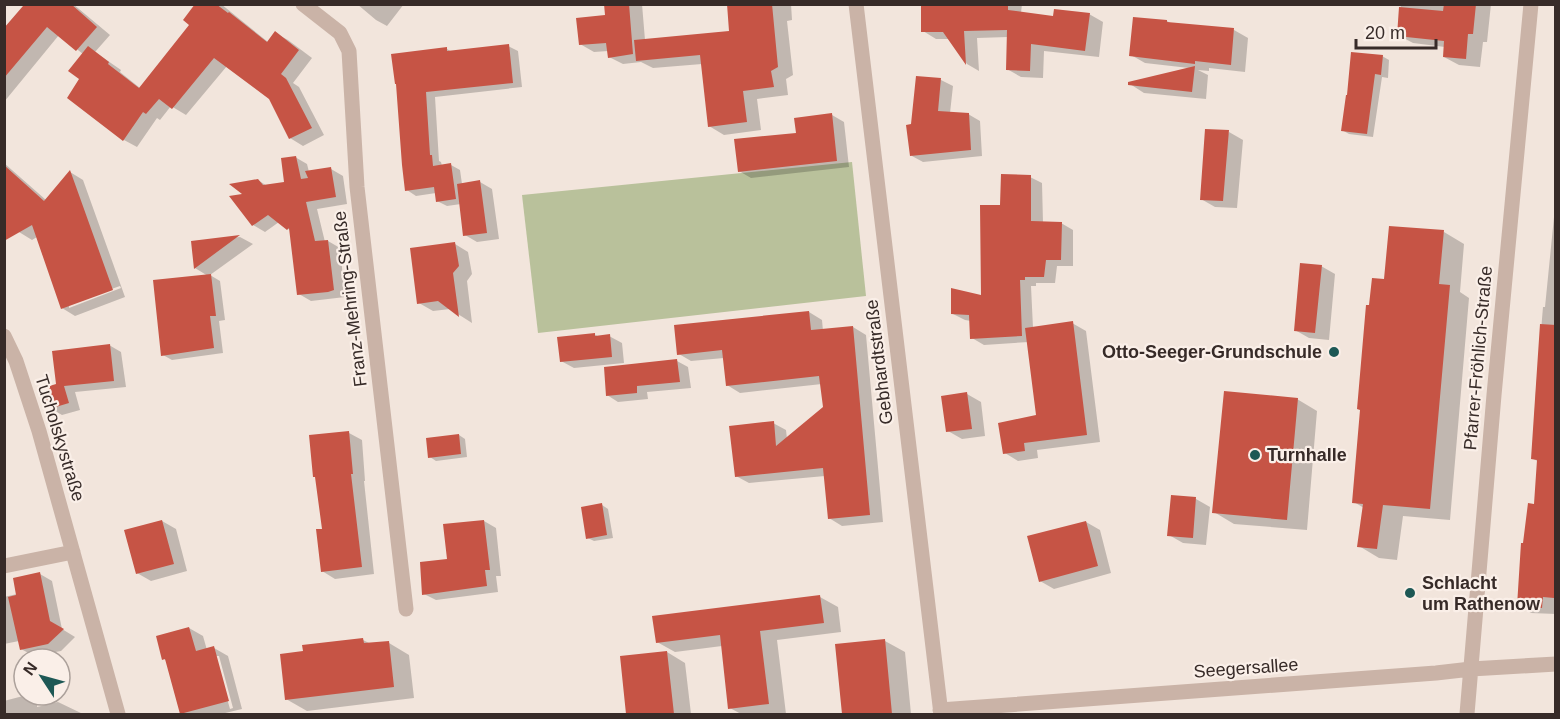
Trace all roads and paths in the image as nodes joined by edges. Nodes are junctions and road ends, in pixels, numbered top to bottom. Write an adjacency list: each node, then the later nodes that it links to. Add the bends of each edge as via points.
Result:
1 (303, 4): 7 (street, Franz-Mehring-Straße, via 340,33 349,51 357,188)
2 (856, 4): 10 (street, Gebhardtstraße)
3 (1531, 4): 9 (street, Pfarrer-Fröhlich-Straße)
4 (4, 336): 5 (street, Tucholskystraße, via 39,431)
5 (73, 552): 6 (street); 11 (street, Tucholskystraße)
6 (4, 566)
7 (406, 609)
8 (1556, 664): 9 (street, Seegersallee)
9 (1471, 669): 10 (street, Seegersallee); 12 (street, Pfarrer-Fröhlich-Straße)
10 (940, 712)
11 (118, 714)
12 (1467, 714)

